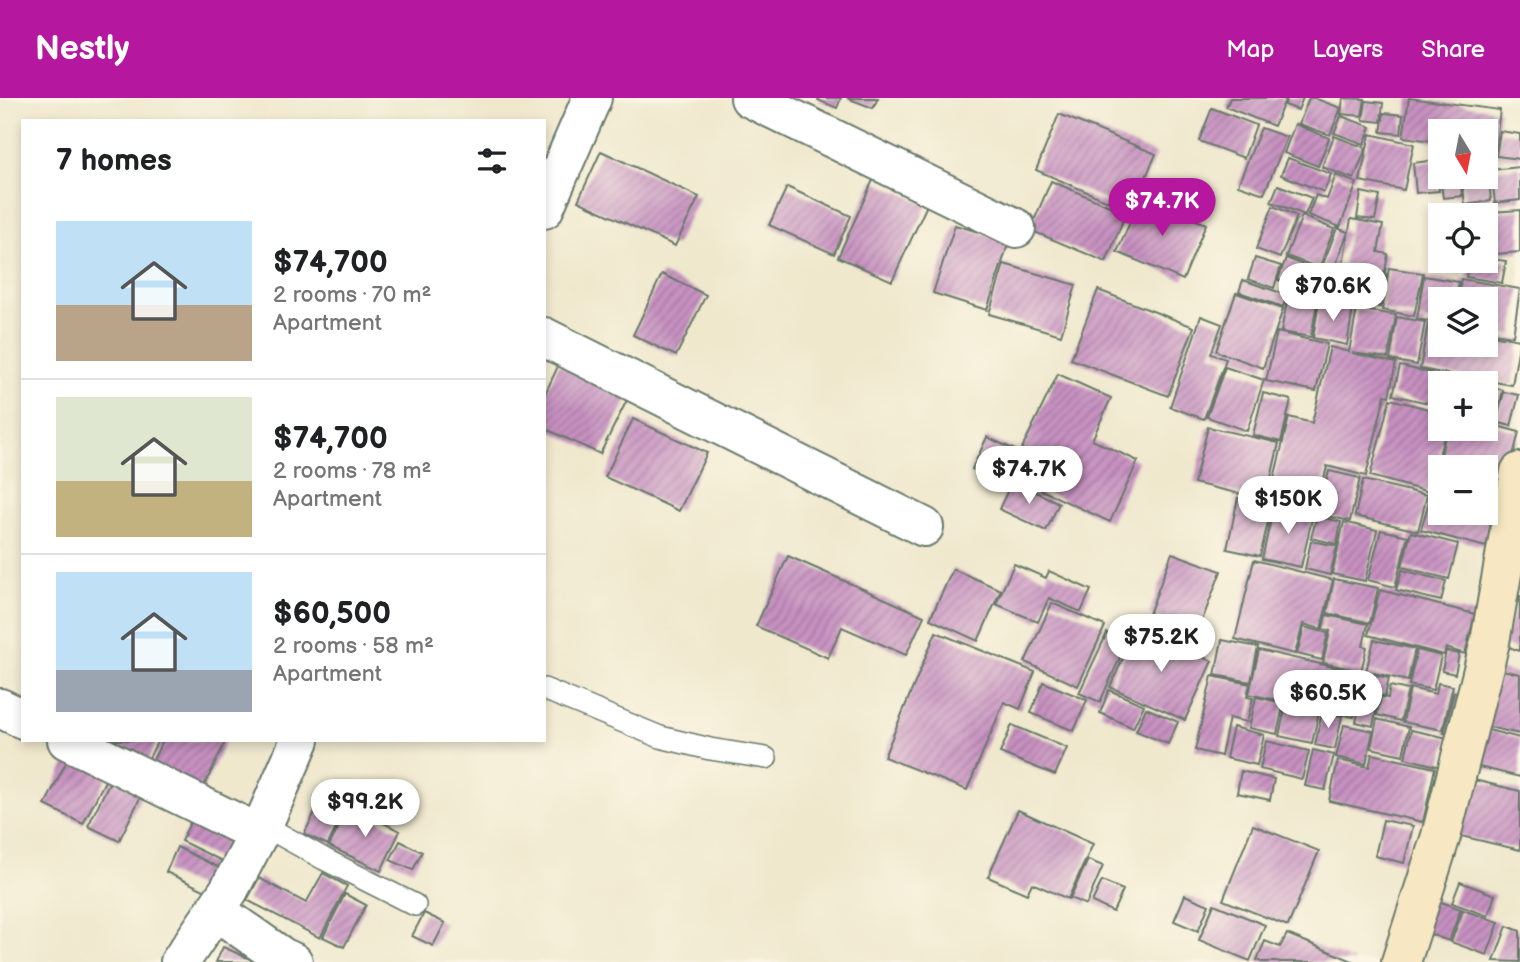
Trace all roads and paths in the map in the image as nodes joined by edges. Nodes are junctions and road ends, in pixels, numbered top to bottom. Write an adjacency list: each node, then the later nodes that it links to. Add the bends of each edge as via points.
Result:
1 (592, 98): 3 (street)
2 (750, 98): 4 (street)
3 (546, 204)
4 (1016, 228)
5 (546, 338): 7 (street)
6 (1520, 472): 19 (street, via 1490,642 1441,836)
7 (924, 527)
8 (546, 690): 13 (lane, via 660,737)
9 (0, 708): 10 (street)
10 (21, 718)
11 (71, 742): 14 (street)
12 (299, 742): 14 (street)
13 (766, 758)
14 (261, 830): 15 (lane); 16 (street)
15 (415, 905)
16 (215, 910): 17 (street); 18 (street)
17 (180, 962)
18 (293, 962)
19 (1401, 962)

